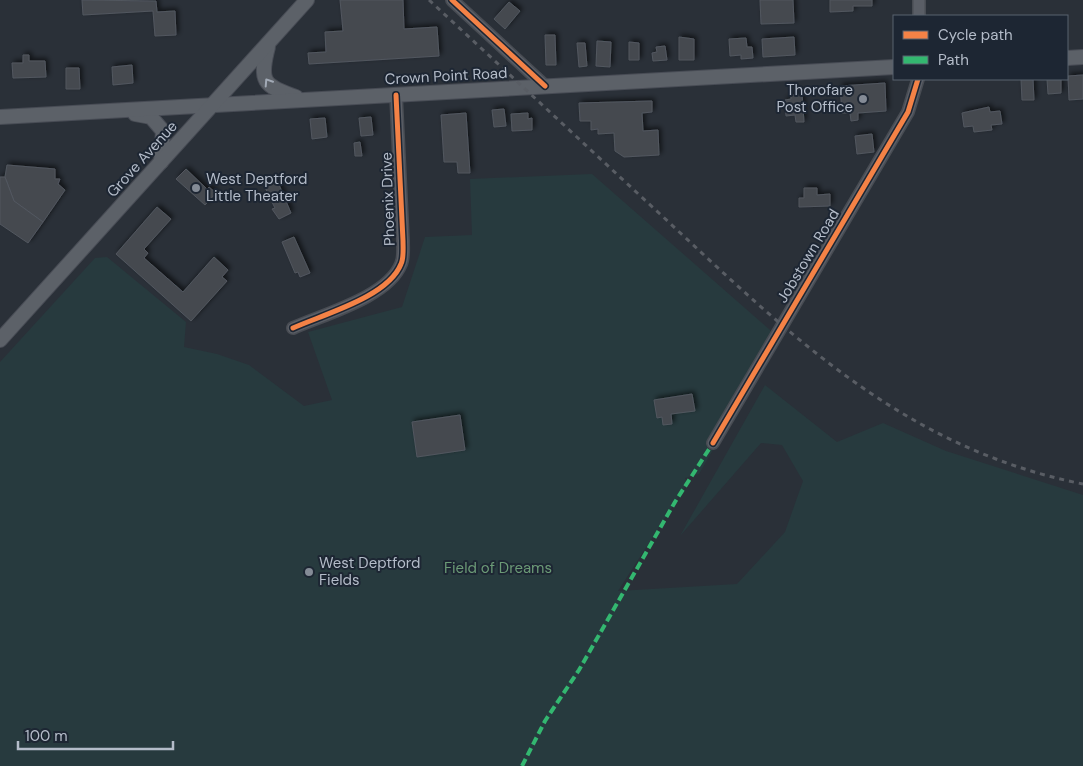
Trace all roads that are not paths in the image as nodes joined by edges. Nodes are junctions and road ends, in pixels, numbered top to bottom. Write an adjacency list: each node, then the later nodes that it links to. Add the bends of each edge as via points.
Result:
1 (307, 0): 5 (main road, Grove Avenue)
2 (452, 0): 10 (street)
3 (919, 0): 4 (street)
4 (919, 15)
5 (269, 43): 12 (main road, one-way to 5, via 273,89 265,81 262,69); 13 (main road, Grove Avenue)
6 (1083, 57): 7 (main road)
7 (1068, 58)
8 (893, 67): 10 (main road, Crown Point Road)
9 (918, 80): 19 (street, Jobstown Road, via 908,112)
10 (545, 86): 11 (main road, Crown Point Road)
11 (396, 95): 12 (main road, Crown Point Road); 17 (street, Phoenix Drive, via 402,263 389,281 375,292)
12 (304, 100): 13 (main road, Crown Point Road)
13 (212, 105): 14 (main road, Crown Point Road); 16 (main road, Grove Avenue)
14 (112, 110): 15 (main road, Crown Point Road); 16 (main road, via 150,117 158,124 163,131)
15 (0, 117)
16 (161, 162): 18 (main road, Grove Avenue)
17 (293, 328)
18 (0, 340)
19 (713, 443)

